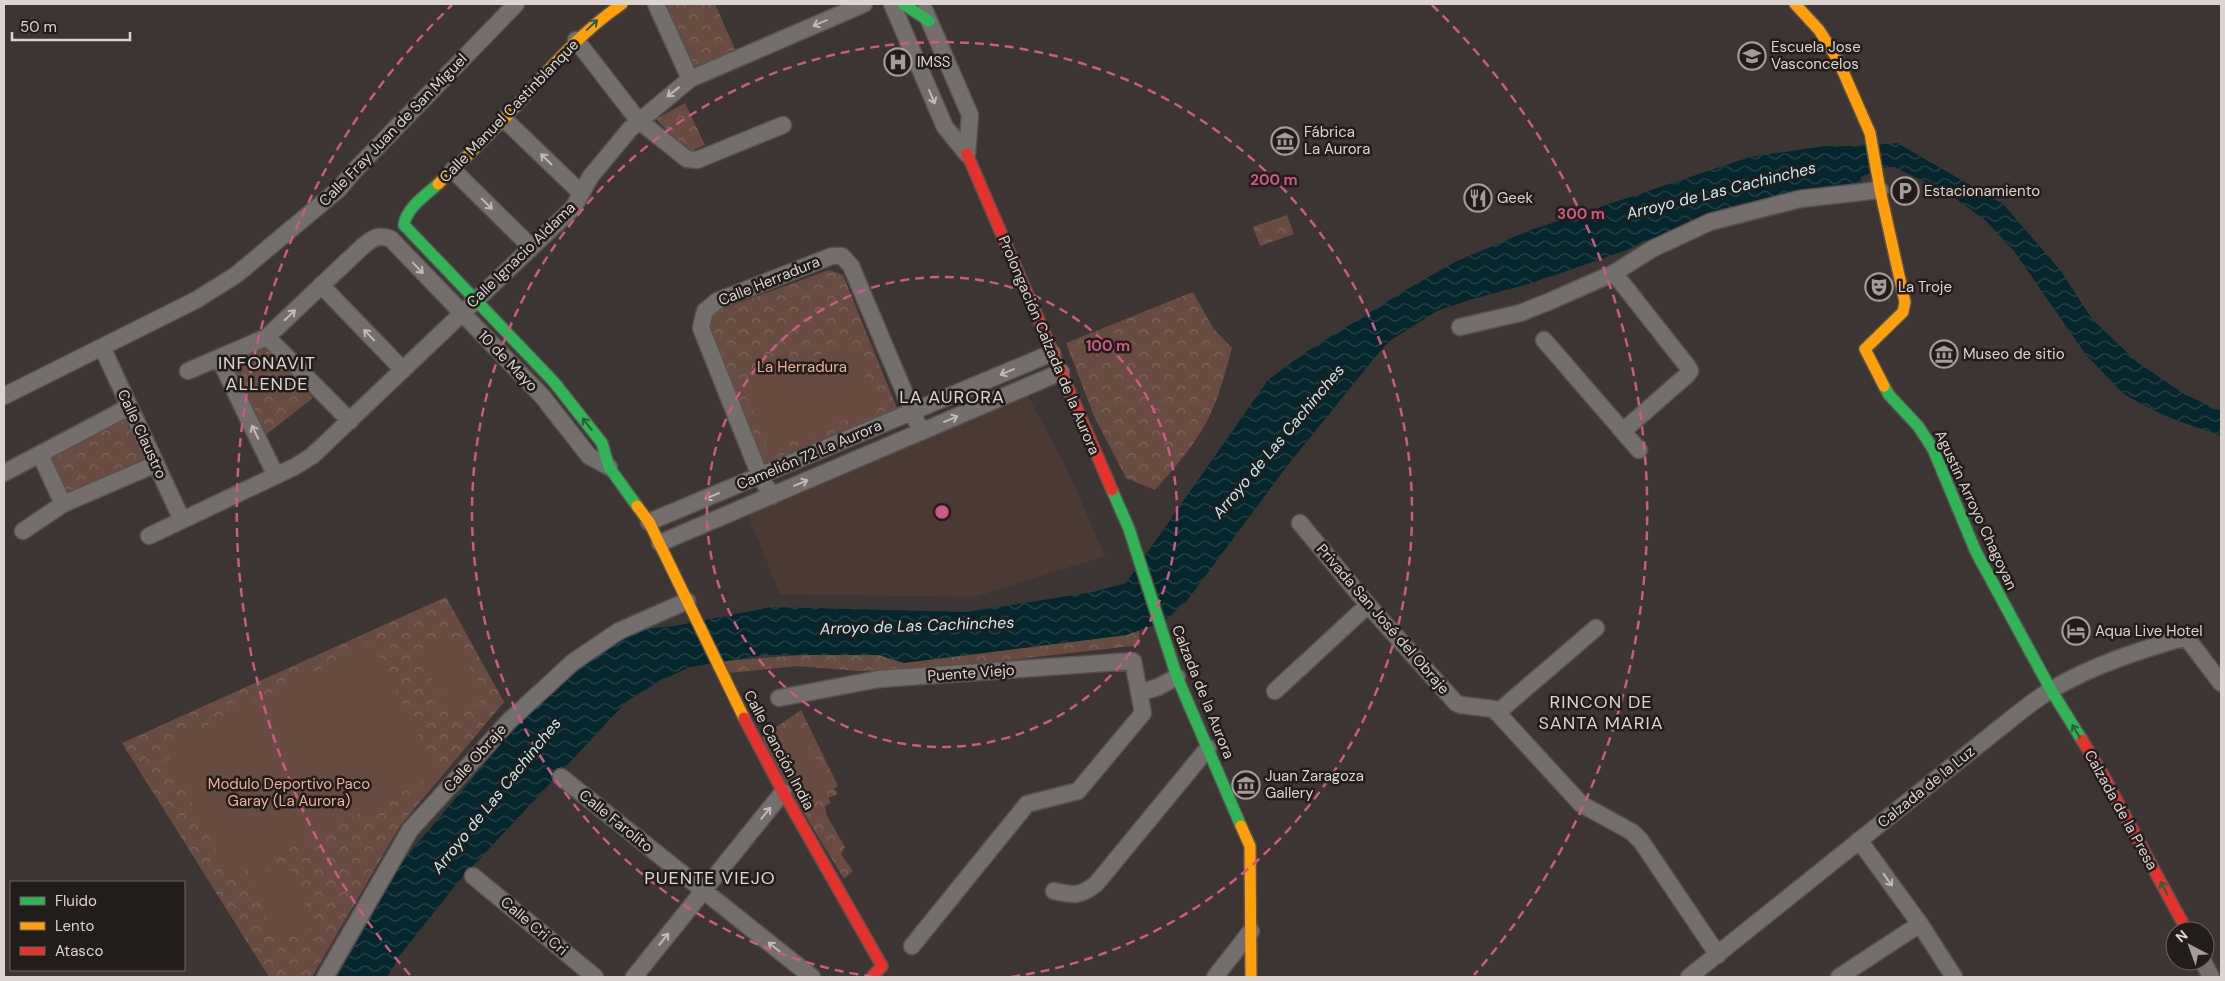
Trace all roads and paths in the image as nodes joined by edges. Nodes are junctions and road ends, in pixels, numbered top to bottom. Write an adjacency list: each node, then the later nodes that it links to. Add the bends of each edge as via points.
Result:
1 (516, 4): 28 (street, Calle Fray Juan de San Miguel, via 339,189 288,233 236,275 196,300)
2 (622, 4): 10 (street, Calle Manuel Castinblanque, one-way to 2, via 600,18)
3 (656, 4): 11 (street)
4 (864, 4): 11 (street, Calle Ignacio Aldama, one-way to 11)
5 (892, 4): 15 (street, Prolongación Calzada de la Aurora, one-way to 15, via 945,127)
6 (903, 4): 9 (street)
7 (922, 4): 9 (street, Prolongación Calzada de la Aurora)
8 (1795, 4): 17 (street, via 1819,30 1838,60 1870,133)
9 (929, 20): 15 (street, Prolongación Calzada de la Aurora, via 970,115)
10 (576, 40): 12 (street, Calle Manuel Castinblanque); 13 (street)
11 (690, 80): 13 (street, Calle Ignacio Aldama, one-way to 13)
12 (504, 118): 16 (street, Calle Manuel Castinblanque); 18 (street, one-way to 12)
13 (638, 120): 14 (street, via 687,159 698,160); 18 (street, Calle Ignacio Aldama, via 591,176)
14 (783, 126)
15 (967, 154): 29 (street, Prolongación Calzada de la Aurora)
16 (453, 170): 19 (street, Calle Manuel Castinblanque, via 410,211); 20 (street, one-way to 20)
17 (1880, 187): 21 (street, via 1800,199 1710,222); 63 (street, Agustín Arroyo Chagoyan, via 1905,302 1903,312 1865,350 1889,395 1918,426 1933,448 1976,552)
18 (581, 193): 20 (street, Calle Ignacio Aldama, via 573,208)
19 (404, 225): 23 (street, 10 de Mayo)
20 (531, 247): 23 (street, Calle Ignacio Aldama)
21 (1614, 273): 25 (street, via 1520,313); 40 (street, via 1690,371)
22 (321, 285): 24 (street, 10 de Mayo, one-way to 24, via 363,246 383,236 391,239); 26 (street, one-way to 22); 31 (street, one-way to 22)
23 (475, 300): 24 (street, Calle Ignacio Aldama); 35 (street, 10 de Mayo)
24 (462, 313): 31 (street, Calle Ignacio Aldama); 37 (street, 10 de Mayo)
25 (1460, 327)
26 (267, 337): 30 (street); 39 (street)
27 (1544, 340): 40 (street)
28 (102, 347): 34 (street, Calle Fray Juan de San Miguel); 36 (street, Calle Claustro)
29 (1052, 353): 33 (street, Prolongación Calzada de la Aurora); 38 (street, Camelión 72 La Aurora, one-way to 38)
30 (219, 358): 32 (street); 47 (street, one-way to 30)
31 (402, 370): 39 (street, Calle Ignacio Aldama)
32 (188, 371)
33 (1061, 372): 41 (street, Camelión 72 La Aurora, one-way to 33); 55 (street, Prolongación Calzada de la Aurora)
34 (6, 391)
35 (565, 396): 37 (street); 45 (street, 10 de Mayo, one-way to 35, via 602,443)
36 (129, 407): 43 (street); 44 (street, Calle Claustro)
37 (551, 408): 45 (street, 10 de Mayo, via 589,456)
38 (912, 412): 41 (street, Calle Herradura); 48 (street, Camelión 72 La Aurora); 48 (street, Calle Herradura, via 851,266 842,256 832,256 717,301 705,311 701,328)
39 (350, 420): 47 (street, Calle Ignacio Aldama, via 312,456)
40 (1622, 431): 42 (street)
41 (921, 432): 49 (street, Camelión 72 La Aurora, one-way to 41)
42 (1639, 450)
43 (40, 454): 46 (street); 50 (street)
44 (156, 464): 50 (street); 51 (street, Calle Claustro)
45 (609, 467): 52 (street, 10 de Mayo)
46 (4, 473)
47 (276, 476): 51 (street, Calle Ignacio Aldama)
48 (760, 476): 49 (street, Calle Herradura); 52 (street, Camelión 72 La Aurora, one-way to 52)
49 (772, 496): 57 (street, Camelión 72 La Aurora)
50 (63, 504): 54 (street)
51 (182, 520): 56 (street, Calle Ignacio Aldama)
52 (649, 522): 57 (street, 10 de Mayo)
53 (1300, 523): 59 (street, Privada San José del Obraje)
54 (23, 531)
55 (1132, 535): 61 (street, Calzada de la Aurora)
56 (150, 536)
57 (660, 543): 58 (street, Calle Canción India)
58 (687, 601): 70 (street, Calle Canción India); 80 (street, Calle Obraje, via 619,632 573,662 509,721 410,830)
59 (1368, 605): 64 (street); 67 (street, Privada San José del Obraje, via 1456,703 1488,707)
60 (1596, 628): 67 (street)
61 (1177, 677): 65 (street); 68 (street, Calzada de la Aurora)
62 (2221, 683): 63 (street, Calzada de la Luz, via 2186,637 2134,652)
63 (2051, 690): 71 (street, Calzada de la Luz); 75 (street, Calzada de la Presa, one-way to 63, via 2102,773)
64 (1275, 691)
65 (1139, 693): 66 (street, Puente Viejo, via 1133,661 879,679); 78 (street, Puente Viejo, via 1143,713 1078,791 1027,804)
66 (779, 698)
67 (1497, 713): 79 (street, via 1581,804 1632,832)
68 (1208, 748): 74 (street, via 1096,884 1073,895); 77 (street, Calzada de la Aurora, via 1250,846)
69 (561, 777): 73 (street, Calle Farolito)
70 (783, 792): 73 (street, one-way to 70); 84 (street, Calle Canción India, via 882,966)
71 (1859, 840): 76 (street, one-way to 76); 79 (street, Calzada de la Luz)
72 (473, 876): 81 (street, Calle Cri Cri)
73 (704, 890): 82 (street, one-way to 73); 83 (street, Calle Farolito, one-way to 73)
74 (1054, 891)
75 (2182, 921)
76 (1920, 924): 88 (street); 89 (street)
77 (1250, 932): 85 (street); 86 (street, Calzada de la Aurora)
78 (912, 946)
79 (1718, 955): 87 (street, Calzada de la Luz)
80 (325, 977)
81 (595, 977)
82 (634, 977)
83 (812, 977)
84 (872, 977)
85 (1216, 977)
86 (1250, 977)
87 (1689, 977)
88 (1840, 977)
89 (1954, 977)

